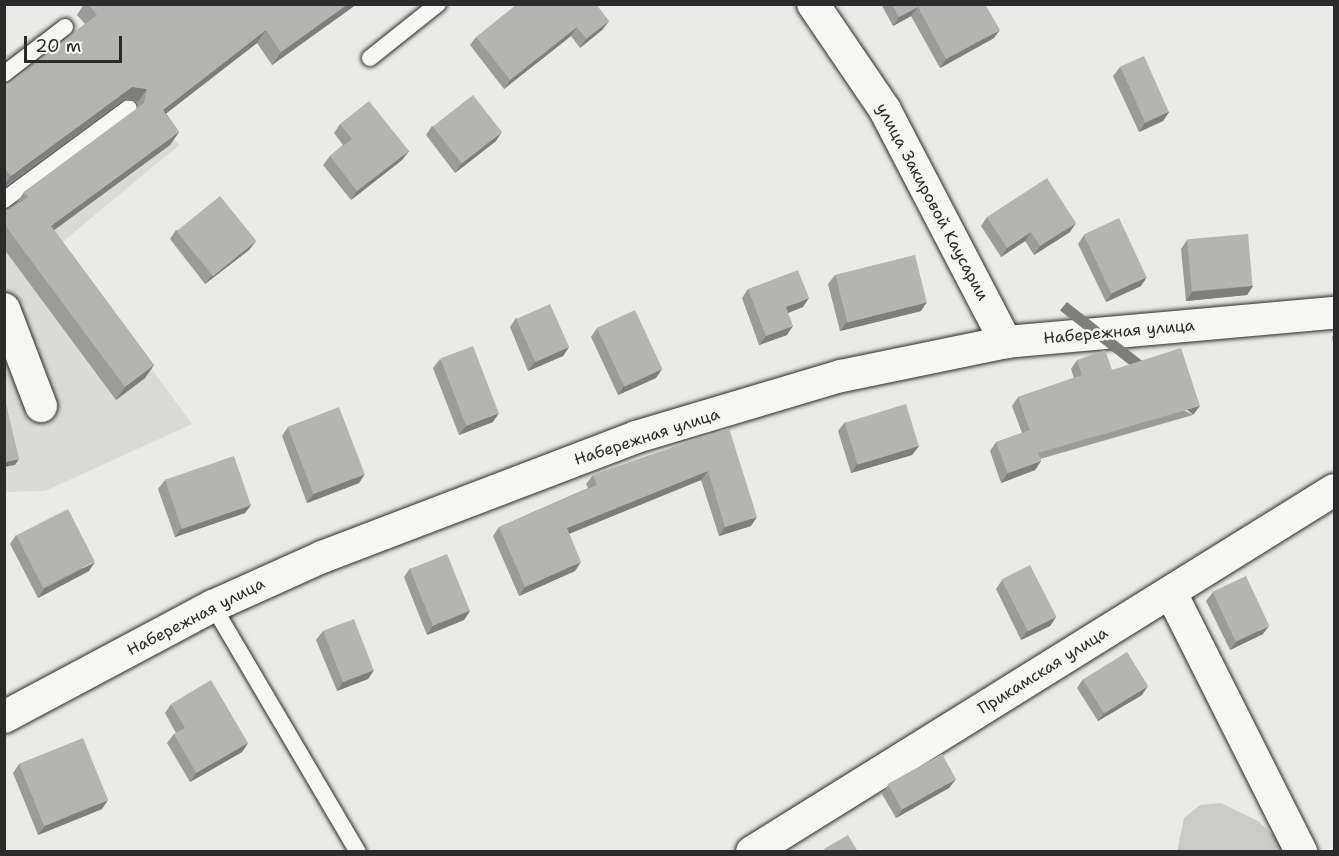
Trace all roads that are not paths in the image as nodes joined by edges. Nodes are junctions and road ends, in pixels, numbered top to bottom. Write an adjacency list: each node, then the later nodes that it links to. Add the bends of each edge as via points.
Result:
1 (438, 4): 4 (lane)
2 (813, 4): 10 (street, улица Закировой Каусарии, via 885,110)
3 (65, 27): 5 (lane)
4 (370, 58)
5 (4, 74)
6 (129, 108): 7 (lane)
7 (4, 200)
8 (4, 309): 11 (street)
9 (1335, 313): 10 (street, Набережная улица)
10 (1006, 342): 14 (street, Набережная улица, via 842,376 636,437 322,557)
11 (41, 406)
12 (1335, 490): 13 (street, Прикамская улица)
13 (1171, 593): 17 (street, Прикамская улица); 18 (street)
14 (213, 606): 15 (street, Набережная улица); 16 (lane)
15 (4, 717)
16 (358, 852)
17 (752, 852)
18 (1301, 852)

